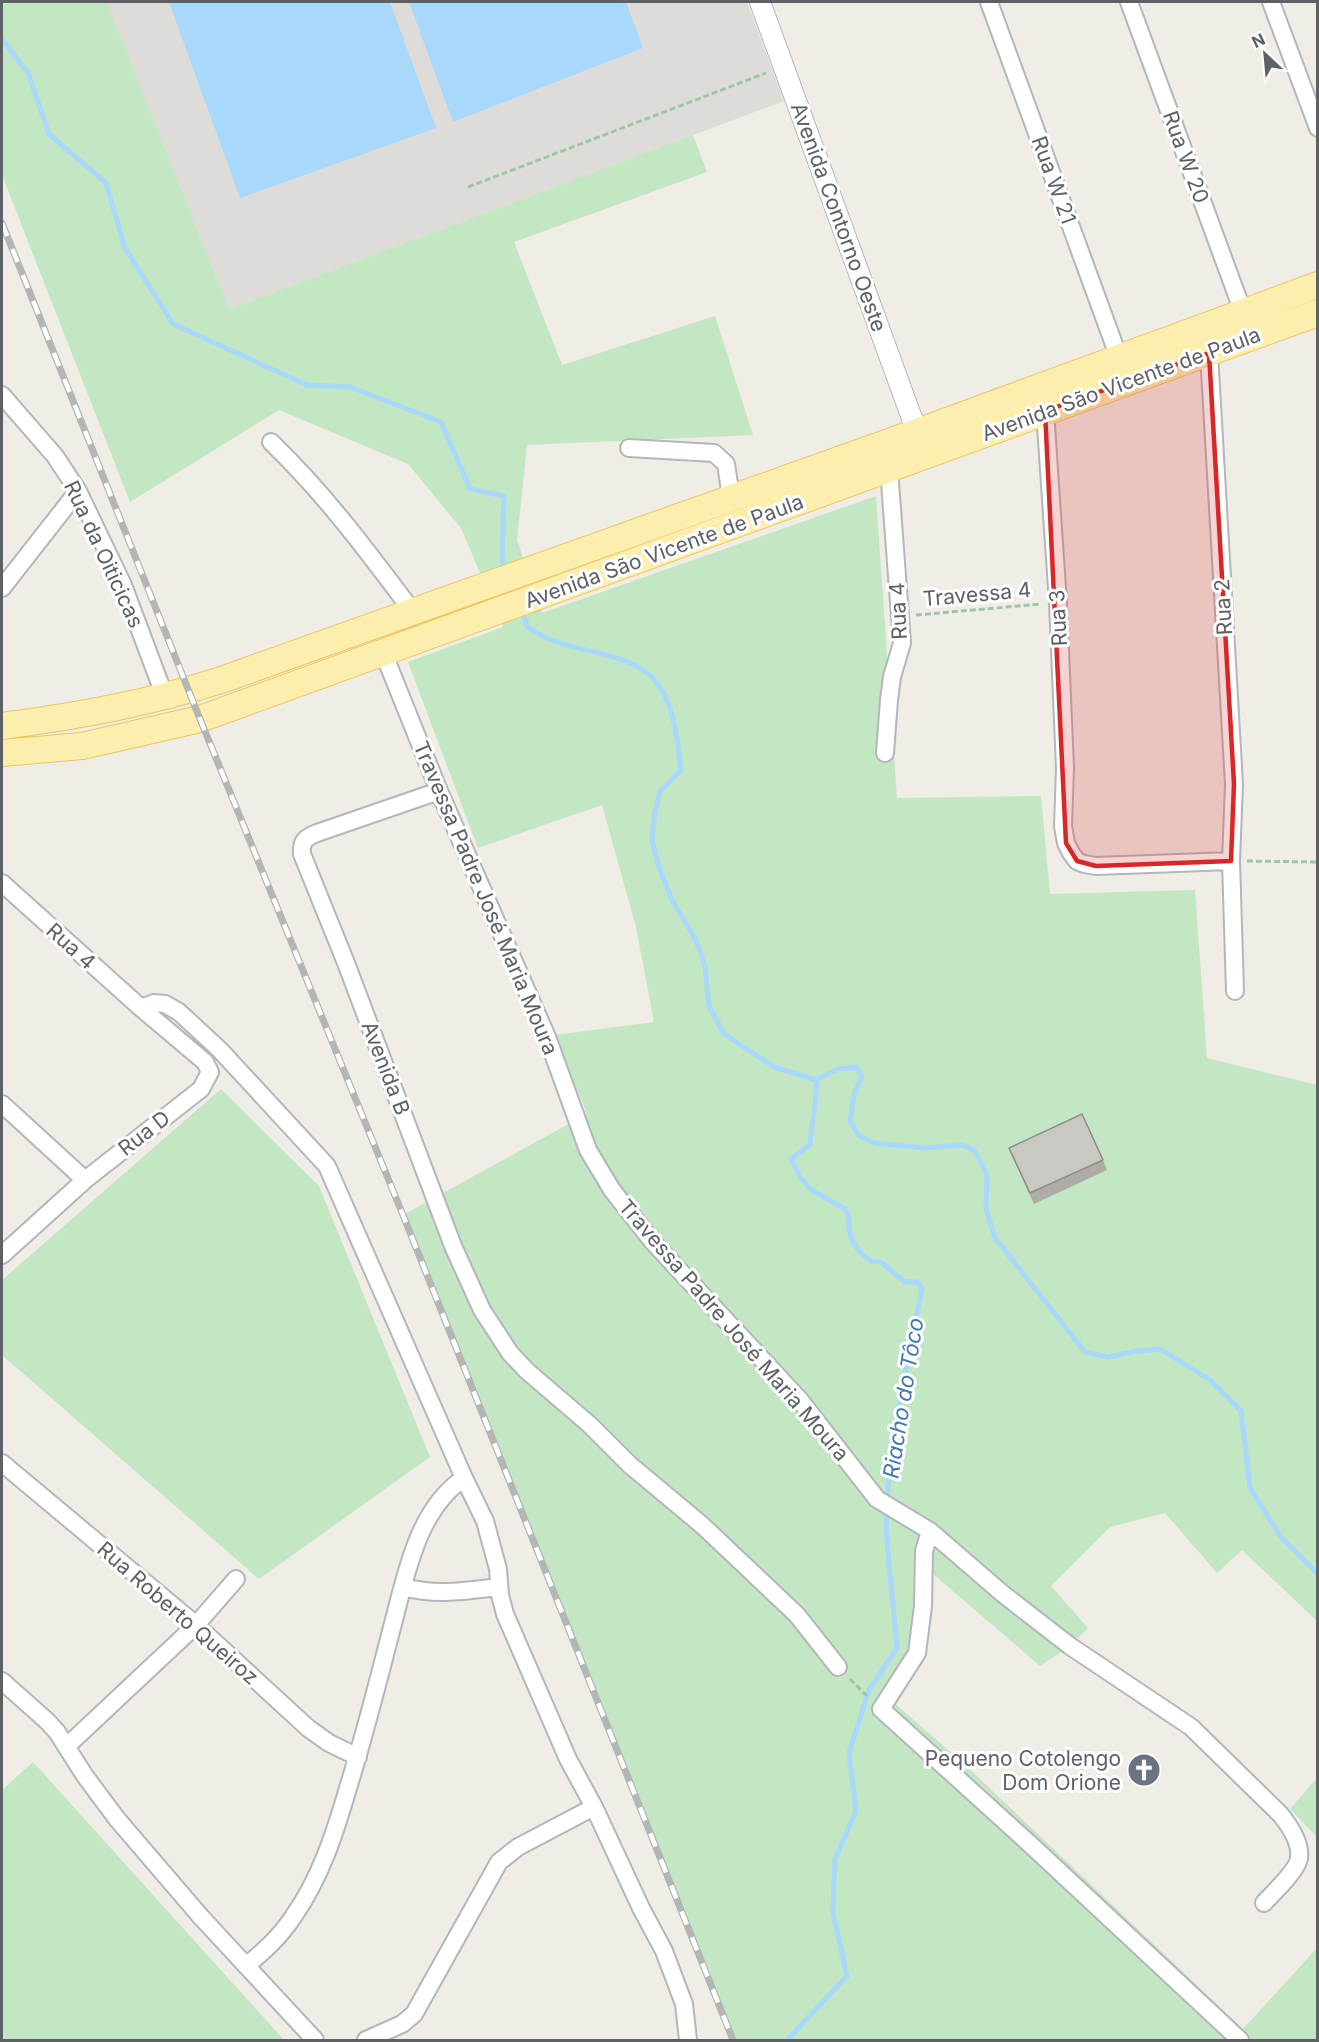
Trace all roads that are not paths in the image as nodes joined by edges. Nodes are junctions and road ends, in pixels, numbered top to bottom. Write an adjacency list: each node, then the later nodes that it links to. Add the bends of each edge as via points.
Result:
1 (760, 2): 13 (street, Avenida Contorno Oeste)
2 (989, 2): 10 (street, Rua W 21)
3 (1129, 2): 7 (street, Rua W 20)
4 (1271, 2): 5 (street)
5 (1317, 128)
6 (1317, 285): 7 (main road, Avenida São Vicente de Paula)
7 (1243, 312): 10 (main road, Avenida São Vicente de Paula)
8 (1317, 313): 9 (main road, Avenida São Vicente de Paula)
9 (1209, 353): 12 (main road, Avenida São Vicente de Paula); 29 (street, Rua 2, via 1234,784)
10 (1119, 358): 13 (main road, Avenida São Vicente de Paula)
11 (2, 395): 17 (street, Rua da Oiticicas, via 55,456)
12 (1046, 411): 16 (main road, Avenida São Vicente de Paula); 29 (street, Rua 3, via 1058,603 1066,843 1077,861 1096,866)
13 (917, 432): 18 (main road, Avenida São Vicente de Paula)
14 (271, 442): 22 (street, via 306,476)
15 (629, 448): 18 (street, via 714,453 726,464)
16 (889, 469): 20 (main road, Avenida São Vicente de Paula); 27 (street, Rua 4, via 902,643 888,700)
17 (78, 491): 21 (street); 24 (street, Rua da Oiticicas, via 123,585)
18 (731, 497): 19 (main road, Avenida São Vicente de Paula)
19 (686, 514): 20 (main road); 22 (main road, Avenida São Vicente de Paula)
20 (695, 540): 23 (main road, Avenida São Vicente de Paula)
21 (2, 588)
22 (413, 612): 24 (main road, Avenida São Vicente de Paula)
23 (383, 652): 26 (main road, Avenida São Vicente de Paula, via 175,726 82,746); 28 (street, Travessa Padre José Maria Moura)
24 (165, 697): 25 (main road, Avenida São Vicente de Paula, via 70,717)
25 (2, 726)
26 (2, 753)
27 (885, 753)
28 (439, 791): 38 (street, Travessa Padre José Maria Moura, via 548,1037 584,1139 612,1190 653,1242 800,1399 877,1499); 43 (street, Avenida B, via 317,833 305,838 301,845 453,1246 482,1310 527,1371 789,1607)
29 (1231, 861): 31 (street, Rua 2)
30 (2, 883): 32 (street, Rua 4)
31 (1235, 991)
32 (141, 1008): 34 (street, Rua D, via 205,1062 210,1072 201,1089); 37 (street, via 165,1004 179,1012 220,1050 327,1166)
33 (2, 1104): 34 (street)
34 (85, 1180): 35 (street, Rua D)
35 (2, 1254)
36 (2, 1463): 42 (street, Rua Roberto Queiroz)
37 (464, 1478): 40 (street, via 444,1494 431,1513); 41 (street, via 485,1521)
38 (930, 1531): 48 (street, Travessa Padre José Maria Moura, via 1070,1646 1191,1726 1280,1814 1292,1831 1300,1858); 53 (street, via 924,1551 917,1653 881,1709)
39 (236, 1579): 42 (street)
40 (403, 1587): 41 (street, via 425,1593); 46 (street)
41 (499, 1587): 47 (street, via 509,1624 568,1759)
42 (196, 1625): 45 (street); 46 (street, Rua Roberto Queiroz, via 308,1728)
43 (838, 1667)
44 (2, 1681): 45 (street, via 47,1721)
45 (67, 1746): 49 (street, via 117,1819)
46 (358, 1757): 49 (street, via 337,1826 313,1884 274,1942)
47 (594, 1807): 51 (street, via 518,1847 500,1862 414,2014 402,2024); 52 (street, via 664,1951 684,2004)
48 (1264, 1904)
49 (246, 1966): 50 (street)
50 (315, 2040)
51 (366, 2040)
52 (688, 2040)
53 (1240, 2040)

